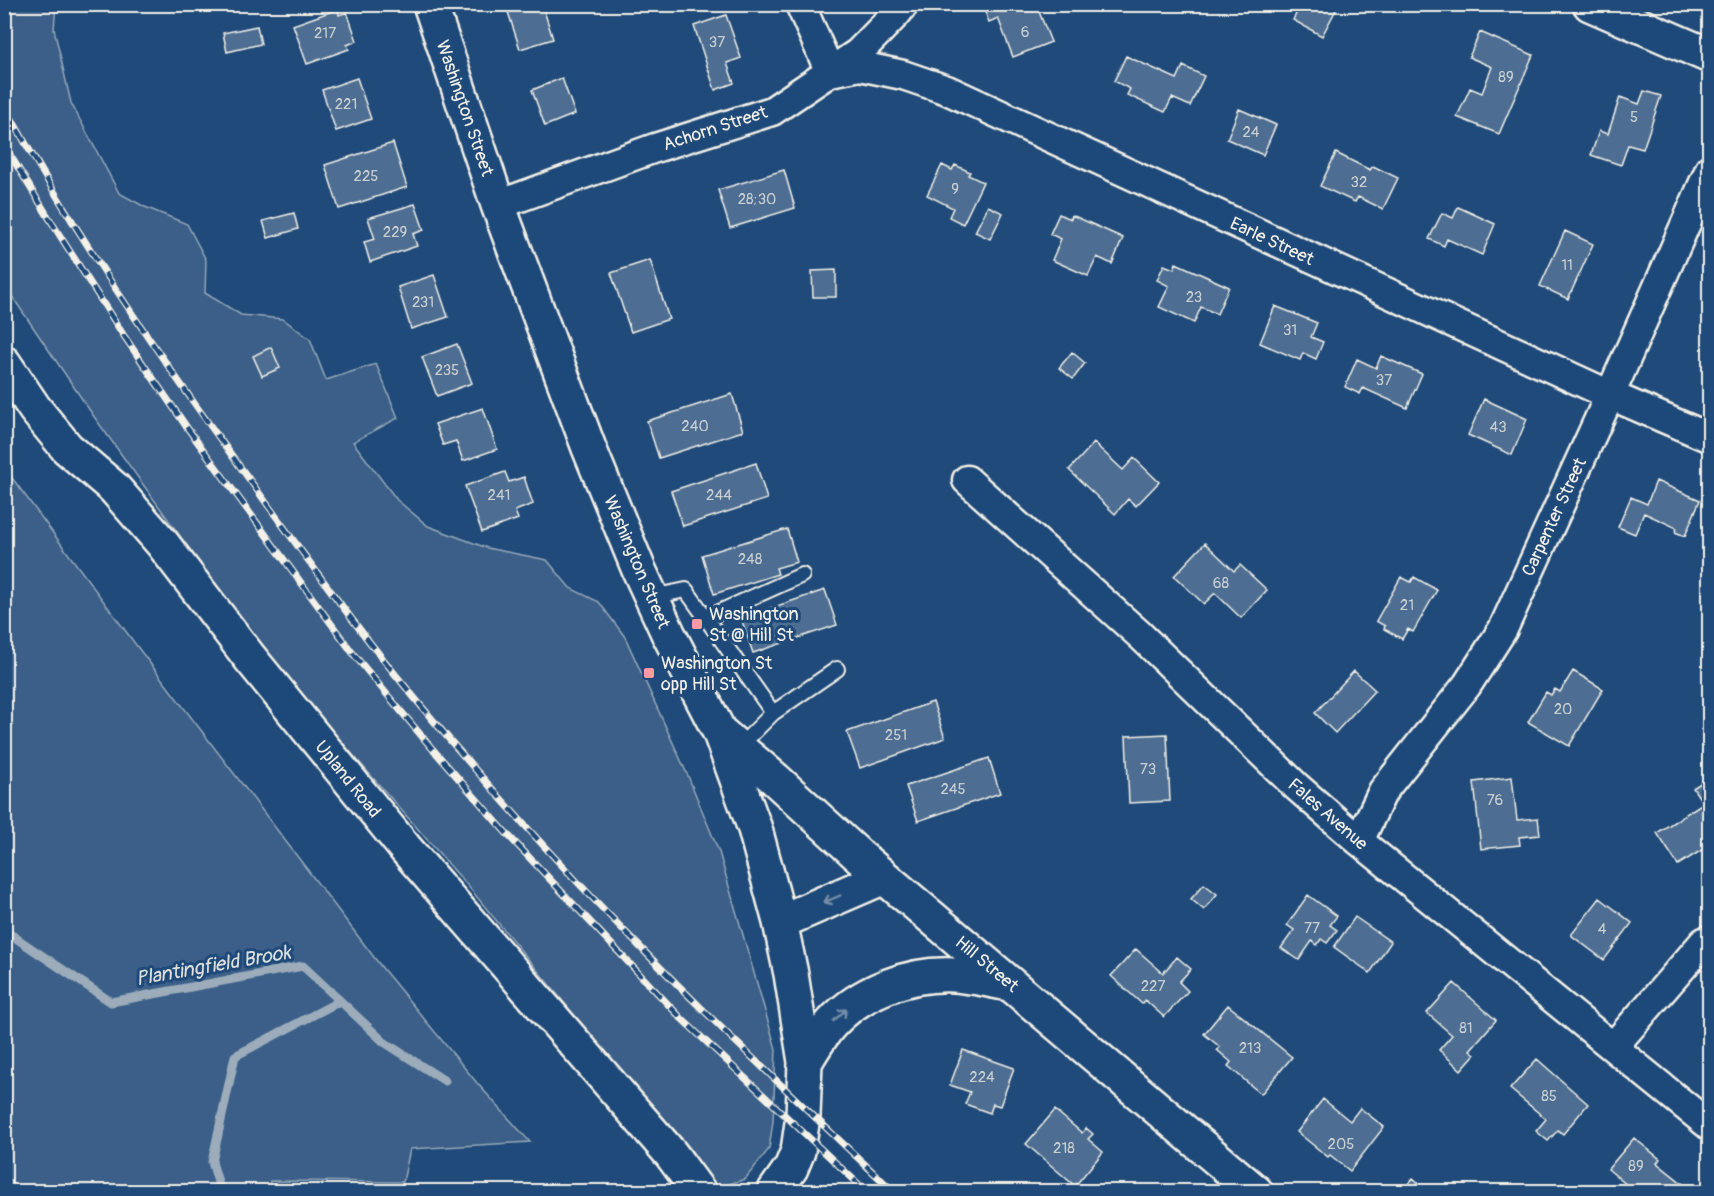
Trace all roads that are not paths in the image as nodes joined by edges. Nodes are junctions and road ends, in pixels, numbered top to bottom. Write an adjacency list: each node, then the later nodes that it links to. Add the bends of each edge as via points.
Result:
1 (430, 4): 8 (street, Washington Street)
2 (800, 4): 6 (street)
3 (904, 4): 6 (street, Achorn Street, via 858,53)
4 (1590, 4): 5 (street)
5 (1710, 56)
6 (830, 72): 8 (street, Achorn Street, via 772,111); 10 (street, Earle Street, via 860,66 947,90)
7 (1710, 169): 10 (street, Carpenter Street)
8 (498, 205): 14 (street, Washington Street, via 589,448)
9 (4, 363): 27 (street, Upland Road, via 61,440 114,488 162,543 405,849)
10 (1610, 395): 11 (street, Earle Street); 19 (street, Carpenter Street, via 1503,629 1467,685 1383,790)
11 (1710, 438)
12 (966, 480): 19 (street, Fales Avenue)
13 (802, 575): 15 (lane)
14 (652, 597): 15 (lane, via 686,590); 18 (street, Washington Street, via 684,664)
15 (706, 618): 17 (lane)
16 (837, 669): 17 (lane)
17 (773, 713): 18 (lane)
18 (729, 741): 20 (street, Hill Street); 21 (street, Washington Street)
19 (1359, 841): 24 (street, Fales Avenue)
20 (884, 877): 21 (street, one-way to 21); 23 (street, Hill Street)
21 (780, 922): 25 (street, Washington Street)
22 (1710, 939): 24 (street)
23 (1010, 984): 25 (street, one-way to 23, via 832,1023 880,988 952,975); 29 (street, Hill Street)
24 (1613, 1047): 26 (street, Fales Avenue)
25 (804, 1062): 28 (street, Washington Street, via 798,1151)
26 (1710, 1126)
27 (699, 1191)
28 (774, 1191)
29 (1256, 1191)

